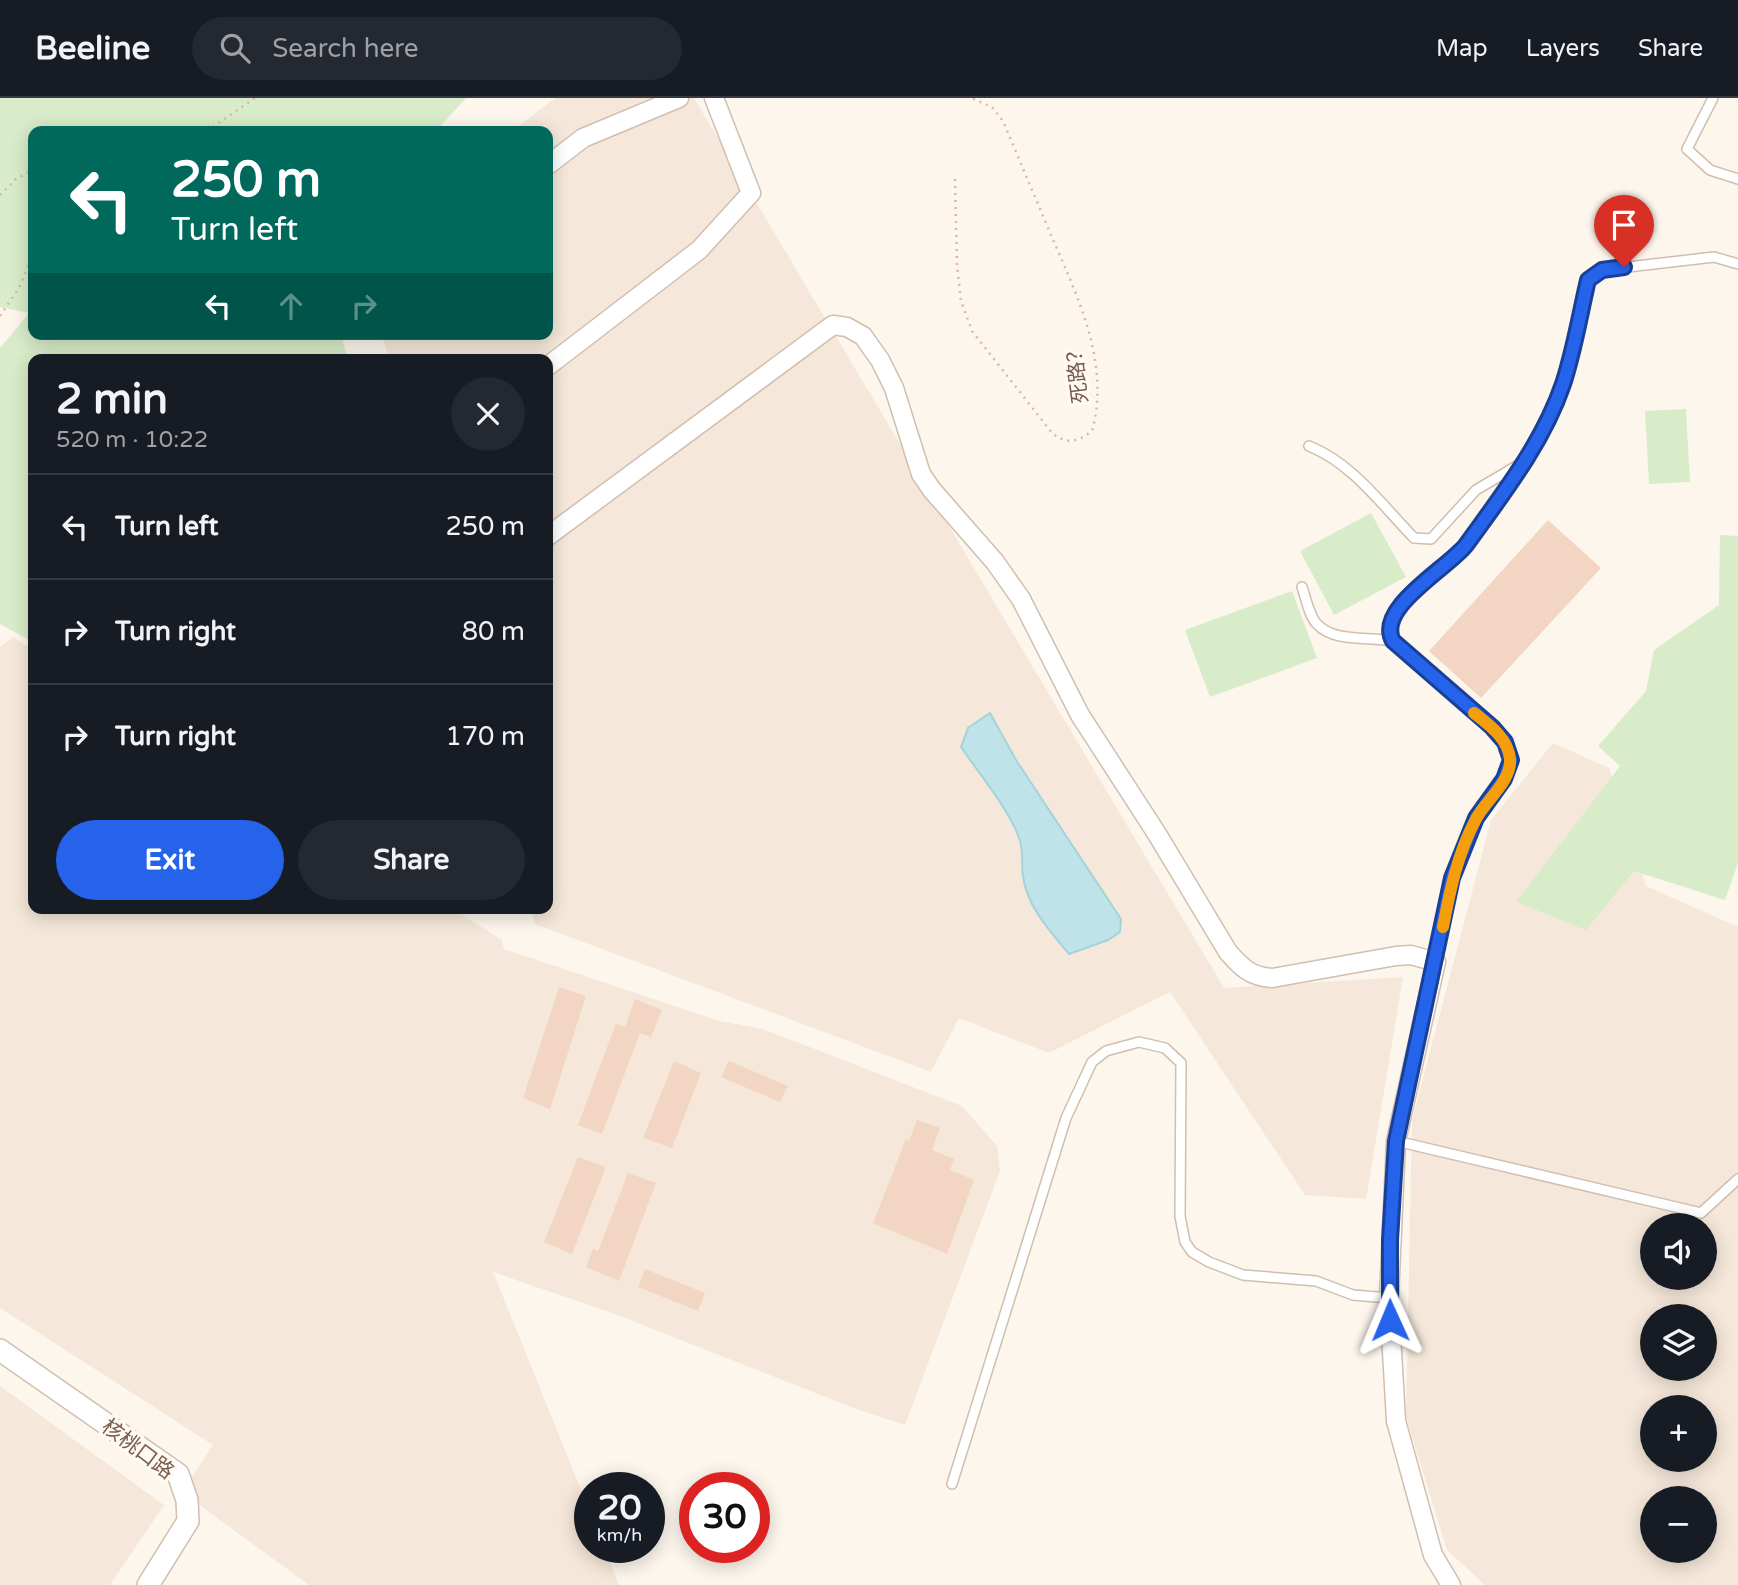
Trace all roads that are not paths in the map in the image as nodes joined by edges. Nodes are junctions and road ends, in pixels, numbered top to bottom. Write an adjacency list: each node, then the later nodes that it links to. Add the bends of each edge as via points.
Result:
1 (679, 98): 4 (street, via 583,138)
2 (714, 98): 7 (street, via 751,193 699,250)
3 (1713, 98): 5 (lane, via 1687,149 1710,170)
4 (553, 161)
5 (1738, 179)
6 (1738, 264): 9 (lane, via 1714,257 1602,270 1588,280 1563,385)
7 (553, 362)
8 (1309, 446): 9 (lane, via 1343,465 1414,538 1431,538 1476,490)
9 (1523, 462): 12 (lane, via 1460,552 1391,618)
10 (553, 532): 13 (street, via 833,325 847,327 863,336 880,360 894,388 921,474 1021,600 1080,715 1242,968 1272,978 1395,956)
11 (1302, 587): 12 (lane, via 1315,623 1328,632)
12 (1393, 641): 13 (lane, via 1492,727 1505,742 1511,760 1504,779 1476,818 1452,878)
13 (1436, 962): 14 (street)
14 (1396, 1141): 15 (lane, via 1702,1213); 16 (street)
15 (1738, 1178)
16 (1389, 1298): 18 (lane, via 1353,1295 1316,1281 1243,1275 1192,1252 1180,1216 1181,1063 1165,1048 1139,1042 1106,1051 1092,1062 1066,1118); 20 (street, via 1396,1421 1433,1555)
17 (0, 1350): 19 (street, 核桃口路, via 178,1474 188,1521)
18 (952, 1483)
19 (148, 1585)
20 (1451, 1585)

